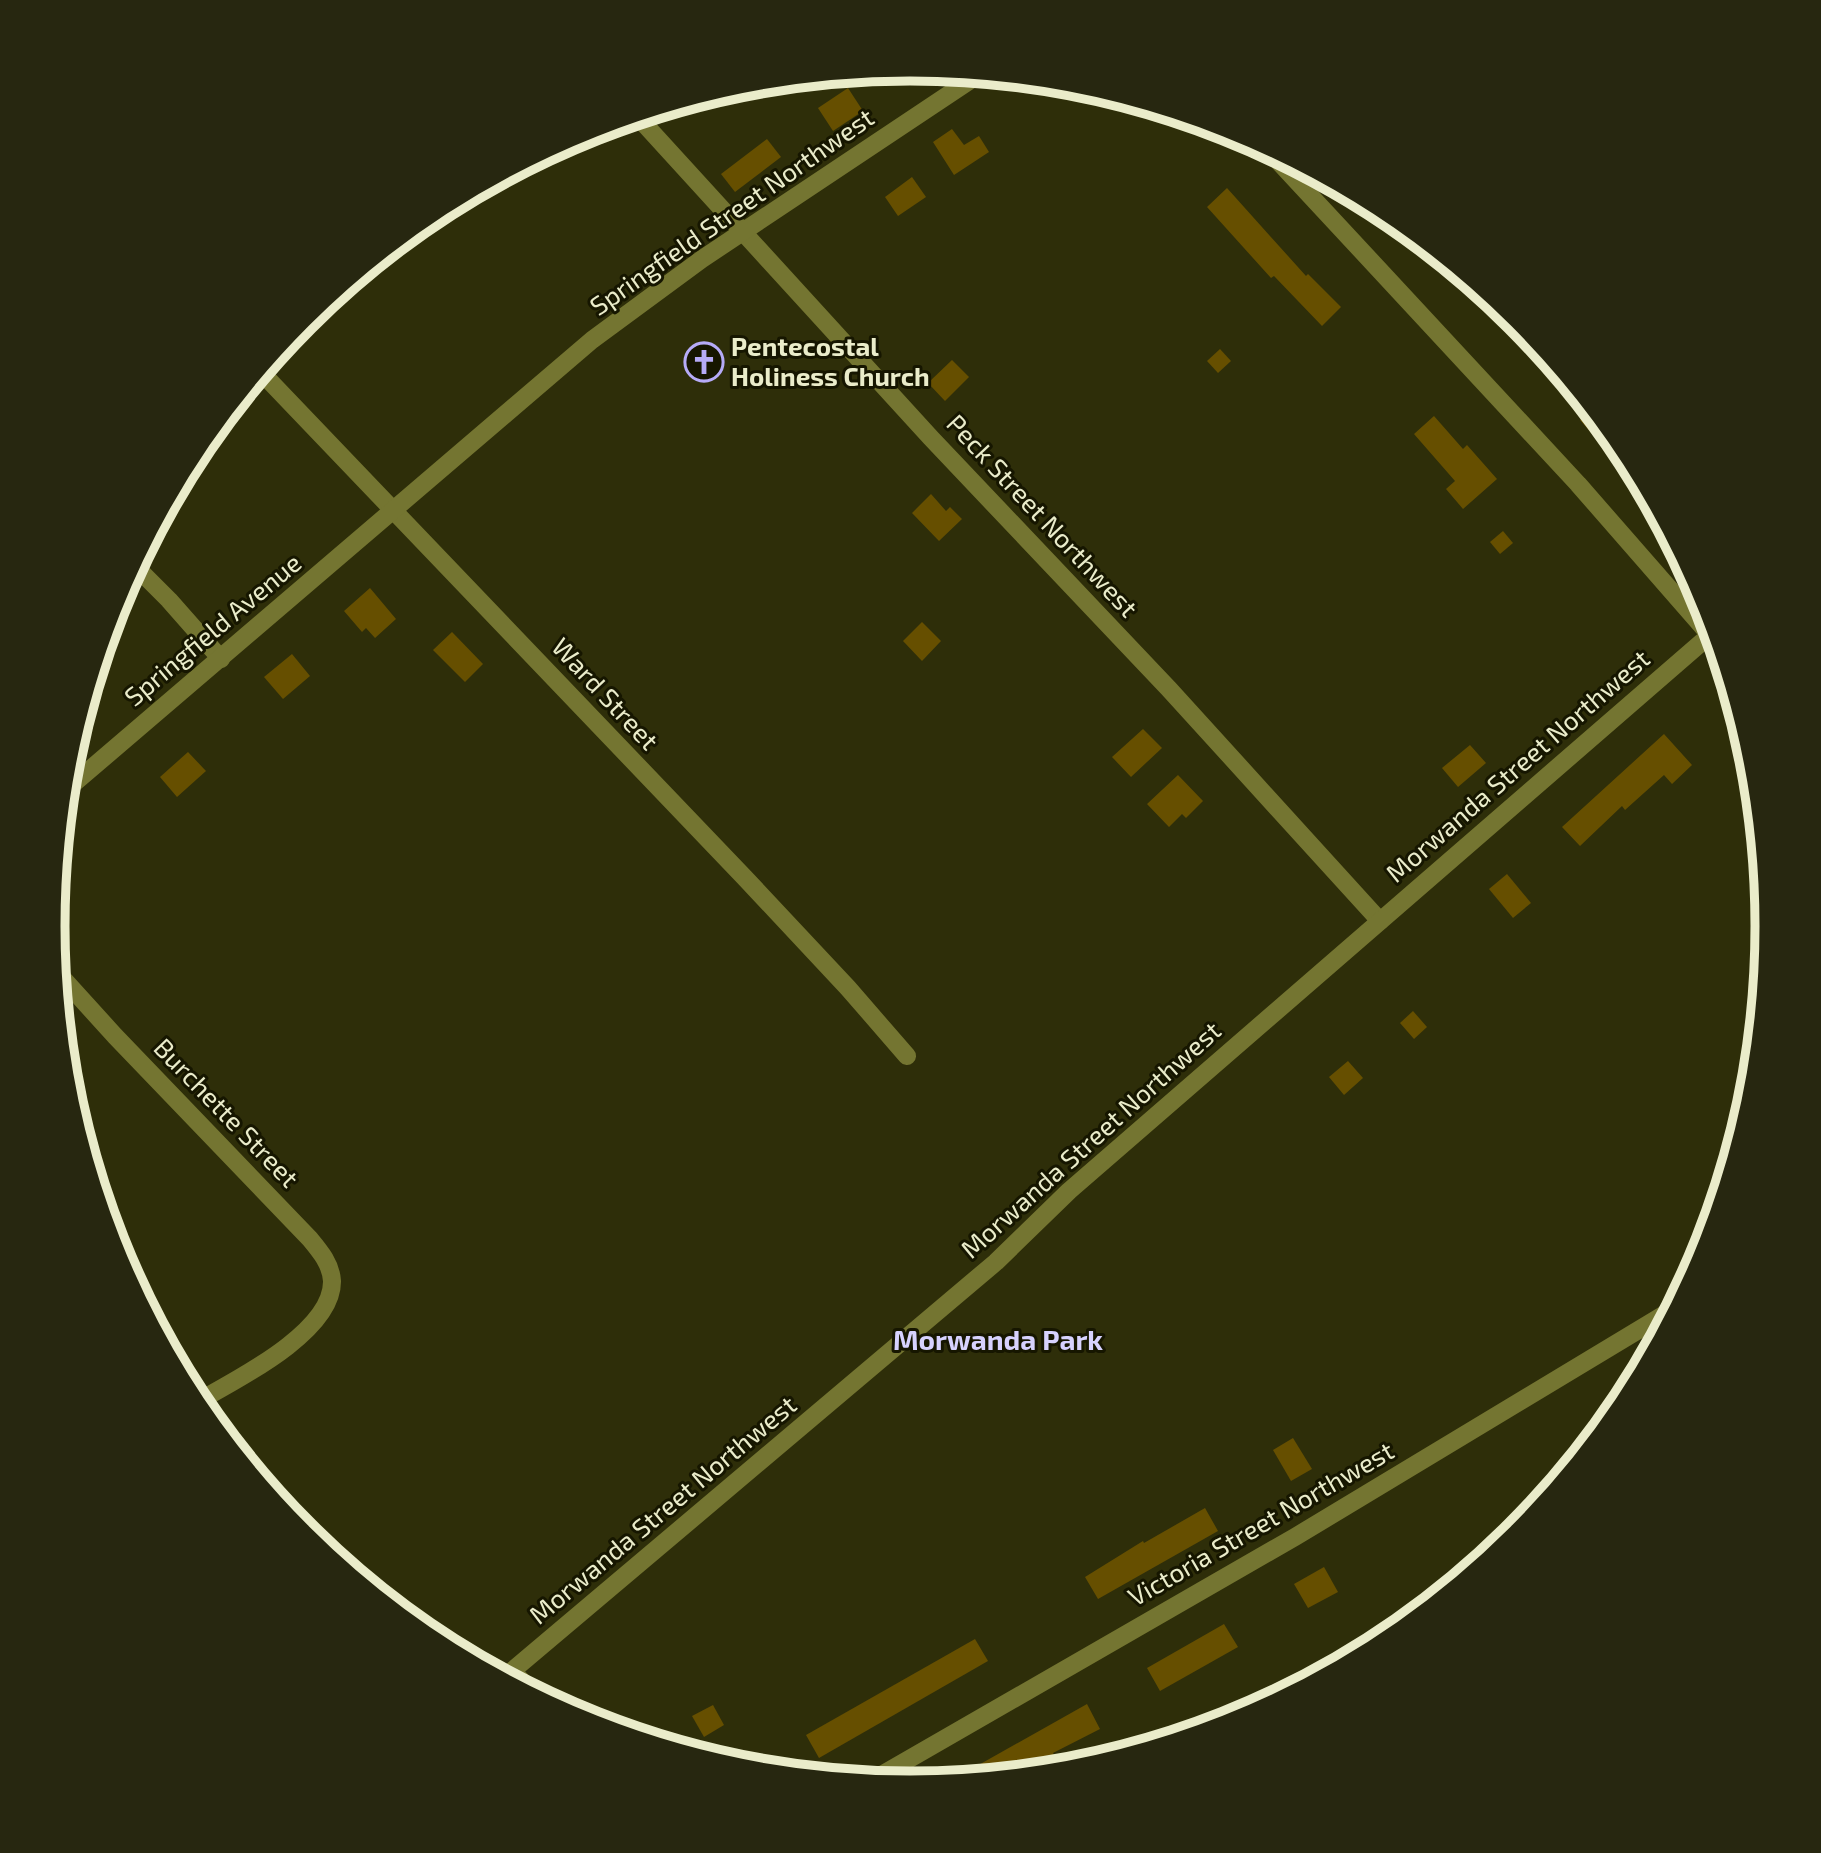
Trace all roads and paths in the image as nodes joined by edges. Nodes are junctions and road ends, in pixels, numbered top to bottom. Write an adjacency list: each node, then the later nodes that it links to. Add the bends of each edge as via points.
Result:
1 (966, 83): 4 (street, Springfield Street Northwest)
2 (645, 124): 4 (street, Peck Street Northwest)
3 (1284, 168): 8 (street, via 1578,484)
4 (744, 231): 6 (street, Springfield Street Northwest, via 592,340); 12 (street, Peck Street Northwest)
5 (267, 379): 6 (street, Ward Street)
6 (394, 510): 10 (street, Springfield Avenue); 14 (street, Ward Street, via 820,958)
7 (142, 574): 10 (street)
8 (1699, 623)
9 (1707, 644): 12 (street, Morwanda Street Northwest)
10 (221, 659): 11 (street, Springfield Avenue)
11 (78, 780)
12 (1380, 921): 17 (street, Morwanda Street Northwest, via 1069,1191 996,1262)
13 (67, 983): 16 (street, Burchette Street, via 310,1238 330,1269 327,1301 315,1321 276,1355)
14 (907, 1056)
15 (1660, 1317): 18 (street, Victoria Street Northwest, via 1294,1537)
16 (207, 1396)
17 (510, 1671)
18 (888, 1771)

